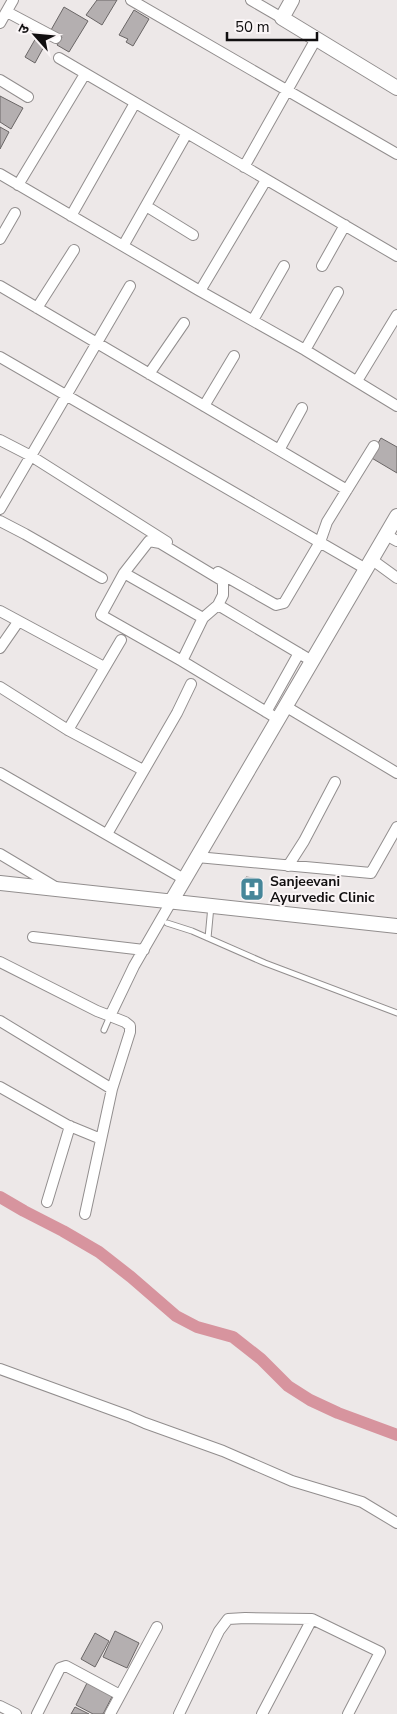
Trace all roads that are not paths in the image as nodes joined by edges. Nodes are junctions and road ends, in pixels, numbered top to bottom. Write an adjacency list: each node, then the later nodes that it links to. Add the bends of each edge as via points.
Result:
1 (13, 0): 5 (street)
2 (131, 0): 14 (street)
3 (251, 0): 6 (street)
4 (292, 0): 6 (street)
5 (7, 12): 7 (street); 8 (street)
6 (282, 18): 9 (street)
7 (0, 23)
8 (56, 38)
9 (316, 39): 13 (street); 14 (street)
10 (59, 58): 11 (street)
11 (85, 74): 16 (street); 22 (street)
12 (0, 80): 15 (street)
13 (397, 88)
14 (287, 90): 18 (street); 19 (street)
15 (28, 97)
16 (135, 103): 17 (street); 25 (street)
17 (187, 133): 19 (street); 23 (street)
18 (397, 154)
19 (244, 167): 21 (street)
20 (0, 174): 22 (street)
21 (266, 180): 26 (street); 36 (street)
22 (18, 185): 25 (street)
23 (146, 206): 27 (street); 29 (street)
24 (15, 213): 28 (street)
25 (71, 216): 29 (street)
26 (345, 225): 31 (street); 33 (street)
27 (194, 235)
28 (0, 239)
29 (123, 246): 36 (street)
30 (74, 250): 38 (street)
31 (397, 256)
32 (284, 266): 40 (street)
33 (322, 266)
34 (0, 286): 38 (street)
35 (130, 286): 42 (street)
36 (200, 291): 40 (street)
37 (338, 292): 43 (street)
38 (37, 308): 42 (street)
39 (397, 315): 47 (street)
40 (253, 320): 43 (street)
41 (184, 323): 46 (street)
42 (97, 343): 46 (street); 48 (street)
43 (305, 350): 47 (street)
44 (234, 356): 49 (street)
45 (0, 357): 48 (street)
46 (149, 374): 49 (street)
47 (357, 381): 50 (street)
48 (66, 395): 55 (street); 61 (street)
49 (204, 406): 54 (street)
50 (397, 406)
51 (302, 408): 54 (street)
52 (0, 440): 55 (street)
53 (374, 446): 56 (street)
54 (279, 450): 56 (street)
55 (31, 456): 57 (street); 61 (street, via 276,605 284,604)
56 (347, 490): 61 (street, via 327,522)
57 (0, 509)
58 (397, 516): 60 (street)
59 (0, 521): 64 (street)
60 (391, 538): 62 (street)
61 (320, 542): 62 (street)
62 (368, 564): 65 (street); 74 (street)
63 (124, 572): 66 (street, via 149,541 160,543 223,581 223,595); 68 (street); 73 (street, via 102,615)
64 (102, 578)
65 (397, 578)
66 (218, 605): 68 (street); 72 (street)
67 (0, 611): 69 (street)
68 (203, 618): 73 (street)
69 (18, 622): 71 (street); 75 (street)
70 (121, 640): 75 (street)
71 (0, 648)
72 (298, 652): 74 (street); 79 (street)
73 (182, 661): 79 (street)
74 (312, 661): 78 (street)
75 (104, 667): 80 (street)
76 (191, 684): 81 (street)
77 (0, 687): 80 (street)
78 (286, 706): 79 (street); 83 (street)
79 (269, 714): 88 (street)
80 (68, 730): 81 (street)
81 (143, 770): 86 (street)
82 (0, 773): 86 (street)
83 (397, 773)
84 (335, 782): 89 (street)
85 (397, 827): 89 (street, via 371,873)
86 (107, 834): 90 (street)
87 (0, 854): 92 (street)
88 (197, 857): 89 (street); 90 (street)
89 (288, 866)
90 (184, 879): 93 (street)
91 (0, 883): 92 (street)
92 (61, 890): 93 (street)
93 (171, 902): 94 (street); 99 (street)
94 (211, 906): 96 (street); 98 (lane)
95 (167, 923): 98 (lane)
96 (397, 926)
97 (32, 937): 99 (street)
98 (208, 938): 101 (lane)
99 (144, 950): 102 (street)
100 (0, 962): 102 (street)
101 (397, 1013)
102 (110, 1016): 104 (lane); 106 (street, via 130,1026)
103 (0, 1021): 106 (street)
104 (104, 1030)
105 (0, 1087): 107 (street)
106 (112, 1089): 108 (street)
107 (70, 1126): 108 (street); 109 (street)
108 (101, 1139): 110 (street)
109 (47, 1202)
110 (85, 1214)
111 (0, 1369): 112 (street, via 207,1445 292,1481 362,1502)
112 (397, 1523)
113 (312, 1619): 120 (street, via 228,1619 218,1631); 121 (street); 122 (street, via 380,1652)
114 (157, 1626): 115 (street)
115 (120, 1695): 118 (street, via 66,1666 60,1668); 119 (street)
116 (0, 1706): 117 (street)
117 (16, 1714)
118 (37, 1714)
119 (110, 1714)
120 (179, 1714)
121 (262, 1714)
122 (348, 1714)

